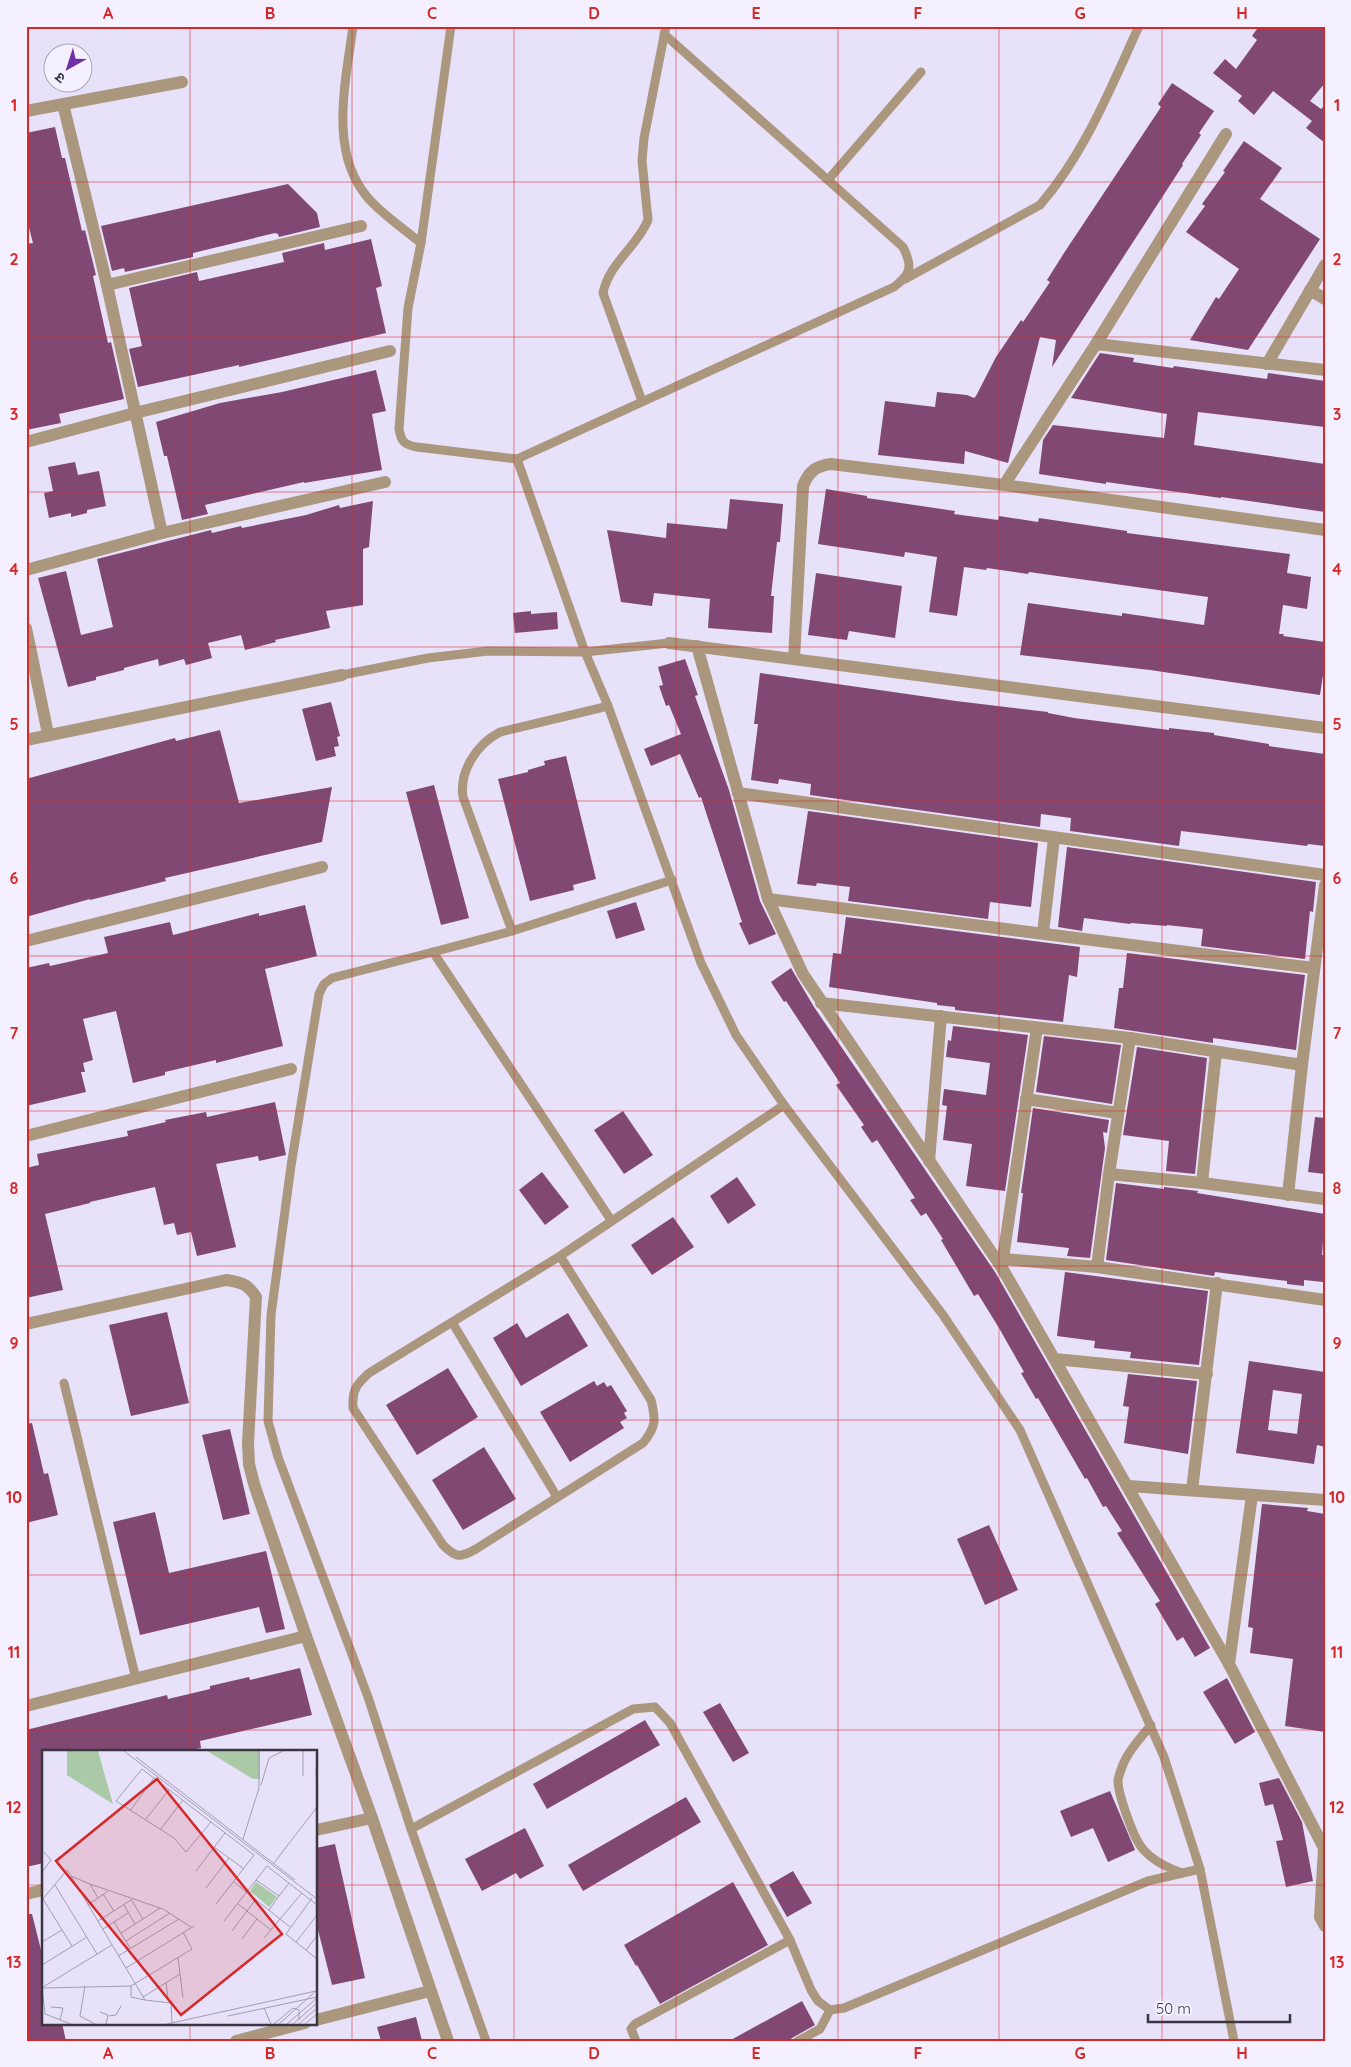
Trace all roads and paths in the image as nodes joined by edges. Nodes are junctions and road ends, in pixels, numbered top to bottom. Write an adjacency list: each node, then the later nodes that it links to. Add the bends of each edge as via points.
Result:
1 (353, 26): 12 (lane, via 343,111 345,148 355,178 368,198)
2 (451, 26): 12 (lane)
3 (1139, 26): 14 (lane, via 1076,155 1040,205)
4 (665, 30): 10 (lane); 22 (lane, via 644,138 642,161 648,220 613,267 603,293)
5 (921, 72): 10 (lane)
6 (182, 82): 7 (street)
7 (63, 104): 8 (street); 15 (street)
8 (26, 112)
9 (1226, 134): 18 (street)
10 (828, 180): 14 (lane, via 903,247 910,269)
11 (361, 226): 15 (street)
12 (420, 243): 25 (lane, via 408,308 400,439 417,448)
13 (1325, 265): 16 (street)
14 (904, 279): 22 (lane, via 894,287)
15 (107, 285): 23 (street)
16 (1310, 290): 17 (street); 20 (street)
17 (1325, 299)
18 (1096, 344): 20 (street); 27 (street)
19 (390, 351): 23 (street)
20 (1268, 364): 21 (street)
21 (1325, 370)
22 (642, 401): 25 (lane)
23 (135, 413): 24 (street); 29 (street)
24 (26, 442)
25 (517, 459): 34 (lane)
26 (386, 482): 29 (street)
27 (1004, 486): 28 (street); 35 (street, via 832,464 818,466 803,486)
28 (1325, 530)
29 (162, 533): 30 (street)
30 (26, 570)
31 (26, 628): 39 (street)
32 (669, 643): 33 (street); 34 (lane)
33 (697, 646): 35 (street); 41 (street)
34 (585, 652): 36 (lane, via 488,651 428,658); 37 (lane)
35 (794, 659): 38 (street)
36 (342, 675): 39 (street)
37 (608, 706): 45 (lane); 48 (lane, via 500,732 478,750 463,777 463,797)
38 (1325, 728)
39 (48, 734): 40 (street)
40 (26, 740)
41 (738, 794): 42 (street); 47 (street)
42 (1054, 838): 44 (street); 49 (street)
43 (322, 867): 50 (street)
44 (1325, 875)
45 (672, 880): 48 (lane); 61 (lane, via 700,963 736,1035)
46 (1325, 885): 52 (street)
47 (768, 898): 49 (street); 53 (street, via 803,974)
48 (512, 931): 51 (lane)
49 (1043, 933): 52 (street)
50 (26, 941)
51 (433, 952): 69 (lane); 91 (lane, via 332,978 319,994 271,1315 268,1393 268,1421 278,1457 368,1697)
52 (1314, 968): 58 (street)
53 (821, 1003): 54 (street); 64 (street)
54 (942, 1016): 55 (street); 64 (street)
55 (1037, 1028): 56 (street); 60 (street)
56 (1130, 1038): 57 (street); 62 (street)
57 (1216, 1052): 58 (street); 66 (street)
58 (1302, 1065): 67 (street)
59 (291, 1069): 63 (street)
60 (1026, 1099): 62 (street); 71 (street)
61 (784, 1105): 69 (lane); 89 (lane, via 943,1315 1020,1430)
62 (1118, 1113): 65 (street)
63 (26, 1136)
64 (929, 1161): 71 (street)
65 (1109, 1174): 66 (street); 72 (street)
66 (1202, 1184): 67 (street)
67 (1288, 1195): 68 (street)
68 (1325, 1199)
69 (611, 1220): 70 (lane)
70 (560, 1256): 75 (lane); 83 (lane, via 651,1400 655,1415 653,1430 643,1443)
71 (1002, 1263): 72 (street); 77 (street)
72 (1097, 1267): 73 (street)
73 (1217, 1283): 74 (street); 78 (street)
74 (1325, 1300)
75 (452, 1322): 83 (lane); 83 (lane, via 369,1373 352,1395 353,1408 452,1554 463,1556 476,1549)
76 (26, 1324): 85 (street, via 226,1280 249,1286 256,1297 249,1464)
77 (1055, 1359): 78 (street); 80 (street)
78 (1207, 1374): 81 (street)
79 (64, 1383): 87 (lane)
80 (1129, 1486): 81 (street); 86 (street)
81 (1192, 1490): 82 (street)
82 (1252, 1495): 84 (street); 86 (street)
83 (557, 1497)
84 (1325, 1500)
85 (306, 1636): 87 (street); 90 (street)
86 (1229, 1664): 93 (street)
87 (136, 1679): 88 (street)
88 (26, 1706)
89 (1151, 1725): 94 (lane); 95 (lane, via 1125,1760 1118,1781 1128,1818 1142,1849)
90 (372, 1818): 92 (street); 100 (street)
91 (411, 1829): 99 (lane, via 633,1710 655,1707 670,1723); 106 (lane)
92 (318, 1830)
93 (1325, 1847): 98 (street, via 1320,1917)
94 (1200, 1869): 95 (lane); 109 (lane)
95 (1182, 1873): 101 (lane, via 1148,1881 853,2004)
96 (42, 1890): 97 (street)
97 (26, 1894)
98 (1325, 1926)
99 (790, 1940): 101 (lane, via 818,2001); 107 (lane, via 634,2024 631,2030)
100 (430, 1991): 102 (street); 105 (street)
101 (830, 2010): 108 (lane, via 820,2029)
102 (318, 2019)
103 (301, 2024): 104 (street)
104 (236, 2041)
105 (448, 2041)
106 (486, 2041)
107 (636, 2041)
108 (798, 2041)
109 (1234, 2041)

